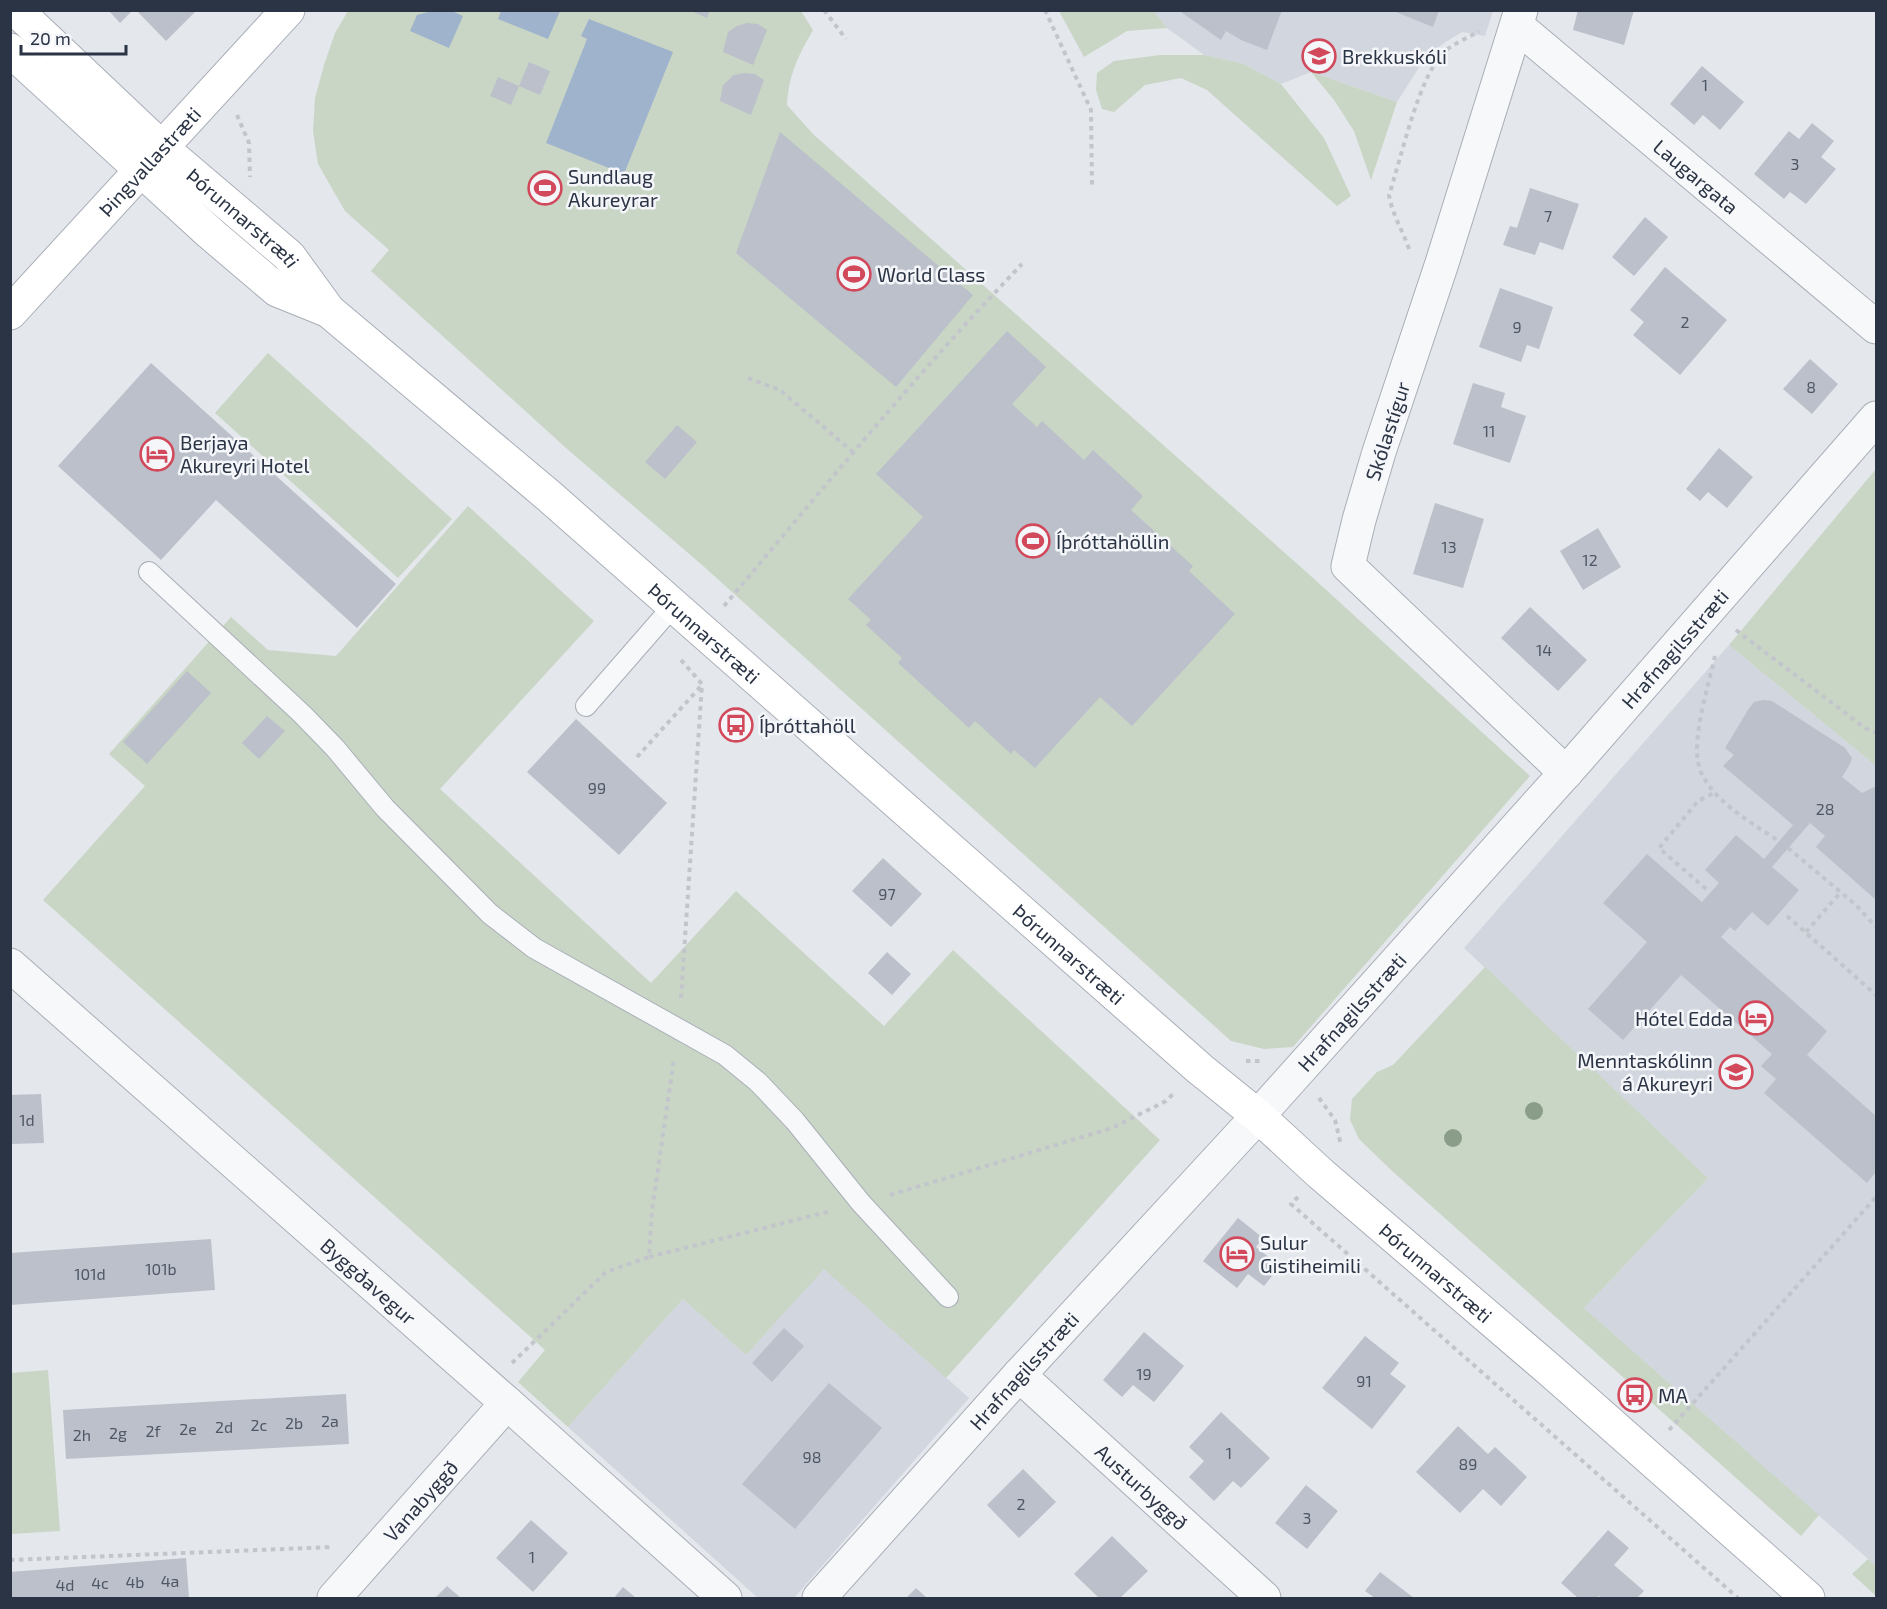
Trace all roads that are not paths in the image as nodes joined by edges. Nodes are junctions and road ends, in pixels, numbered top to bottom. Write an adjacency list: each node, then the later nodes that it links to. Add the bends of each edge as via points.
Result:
1 (16, 10): 5 (street, Þórunnarstræti)
2 (288, 10): 5 (street, Þingvallastræti)
3 (1519, 18): 7 (street, Laugargata); 12 (street, Skólastígur, via 1379,452 1348,566)
4 (10, 50): 5 (street, Þórunnarstræti)
5 (151, 159): 6 (street, Þingvallastræti); 10 (street, Þórunnarstræti, via 289,256 329,311)
6 (10, 313)
7 (1876, 327)
8 (1876, 418): 12 (street, Hrafnagilsstræti)
9 (149, 572): 15 (lane, via 302,714 386,808 490,914 534,948 725,1055 758,1082)
10 (674, 605): 11 (lane); 14 (street, Þórunnarstræti)
11 (586, 706)
12 (1566, 772): 14 (street, Hrafnagilsstræti)
13 (10, 965): 17 (street, Byggðavegur)
14 (1258, 1116): 16 (street, Hrafnagilsstræti); 22 (street, Þórunnarstræti)
15 (948, 1297)
16 (1019, 1374): 20 (street, Hrafnagilsstræti); 21 (street, Austurbyggð)
17 (497, 1394): 18 (street, Vanabyggð); 19 (street, Byggðavegur)
18 (334, 1599)
19 (725, 1599)
20 (819, 1599)
21 (1264, 1599)
22 (1808, 1599)

